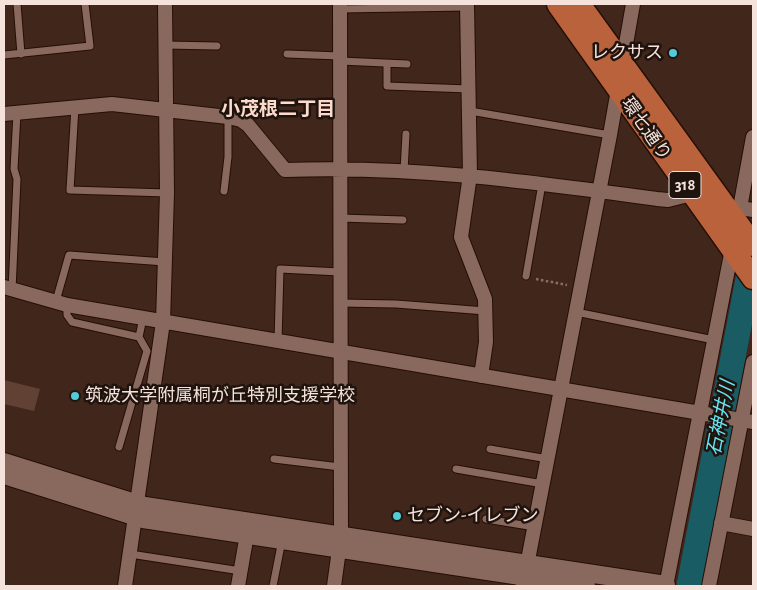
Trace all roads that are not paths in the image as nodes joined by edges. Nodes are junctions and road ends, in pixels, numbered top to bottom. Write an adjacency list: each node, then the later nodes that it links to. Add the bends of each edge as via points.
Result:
1 (17, 4): 11 (lane)
2 (85, 4): 11 (lane, via 90,46)
3 (165, 4): 9 (street)
4 (558, 4): 19 (main road, 環七通り / 318)
5 (579, 4): 17 (main road, 環七通り / 318)
6 (633, 4): 17 (street)
7 (467, 5): 8 (lane); 18 (street)
8 (340, 6): 14 (street)
9 (166, 45): 10 (lane); 21 (street)
10 (217, 46)
11 (21, 54): 13 (lane)
12 (287, 54): 14 (lane)
13 (4, 55)
14 (340, 59): 15 (lane); 28 (street)
15 (387, 64): 16 (lane); 18 (lane, via 386,86)
16 (407, 64)
17 (623, 64): 19 (street); 36 (main road, 環七通り / 318)
18 (470, 89): 22 (street)
19 (619, 90): 26 (street); 35 (main road, 環七通り / 318)
20 (75, 108): 21 (street, via 112,104); 23 (street); 34 (lane, via 70,190)
21 (165, 109): 24 (street); 34 (street)
22 (470, 110): 26 (lane); 30 (street)
23 (11, 114): 44 (lane, via 17,178)
24 (228, 117): 28 (street, via 248,125 285,170); 32 (lane)
25 (406, 134): 29 (lane)
26 (610, 135): 33 (street)
27 (753, 137): 36 (street)
28 (340, 168): 29 (street); 37 (street)
29 (404, 171): 30 (street)
30 (470, 175): 31 (street); 47 (street, via 462,237 485,299)
31 (542, 184): 33 (street); 42 (lane)
32 (224, 191)
33 (600, 191): 35 (street, via 668,200); 48 (street)
34 (167, 193): 40 (street)
35 (692, 194): 39 (main road, 環七通り / 318)
36 (742, 211): 39 (main road, 環七通り / 318)
37 (340, 218): 38 (lane); 41 (street)
38 (403, 220)
39 (743, 247): 43 (main road, 環七通り / 318); 52 (street)
40 (165, 262): 45 (lane, via 69,255); 50 (street)
41 (340, 272): 46 (street); 53 (lane, via 280,269)
42 (526, 276)
43 (753, 278)
44 (8, 288): 45 (street)
45 (61, 303): 49 (street); 51 (lane, via 72,322)
46 (340, 303): 47 (lane); 54 (street)
47 (486, 311): 56 (street)
48 (576, 312): 52 (lane); 57 (street)
49 (143, 318): 50 (street); 51 (lane)
50 (163, 322): 53 (street); 69 (street)
51 (139, 337): 60 (lane, via 147,351)
52 (714, 340): 58 (street)
53 (278, 342): 54 (street)
54 (339, 352): 56 (street); 65 (street)
55 (753, 362): 59 (street)
56 (481, 376): 57 (street)
57 (561, 389): 58 (street); 63 (street)
58 (700, 414): 59 (street); 85 (street)
59 (745, 421): 71 (street)
60 (119, 447)
61 (490, 449): 63 (lane)
62 (274, 459): 65 (lane)
63 (548, 459): 68 (street)
64 (4, 462): 69 (street)
65 (340, 466): 76 (street)
66 (456, 469): 68 (lane)
67 (4, 475): 69 (street)
68 (543, 484): 72 (street)
69 (136, 510): 74 (street); 76 (street); 77 (street)
70 (486, 519): 72 (lane)
71 (721, 523): 73 (street); 86 (street)
72 (535, 527): 79 (street)
73 (753, 529)
74 (247, 534): 75 (street); 78 (street)
75 (282, 540): 76 (street); 82 (lane)
76 (340, 542): 79 (street); 83 (street)
77 (130, 554): 78 (lane); 80 (street)
78 (241, 571): 81 (street)
79 (525, 575): 84 (street); 85 (street)
80 (125, 586)
81 (238, 586)
82 (273, 586)
83 (334, 586)
84 (586, 586)
85 (666, 586)
86 (709, 586)

